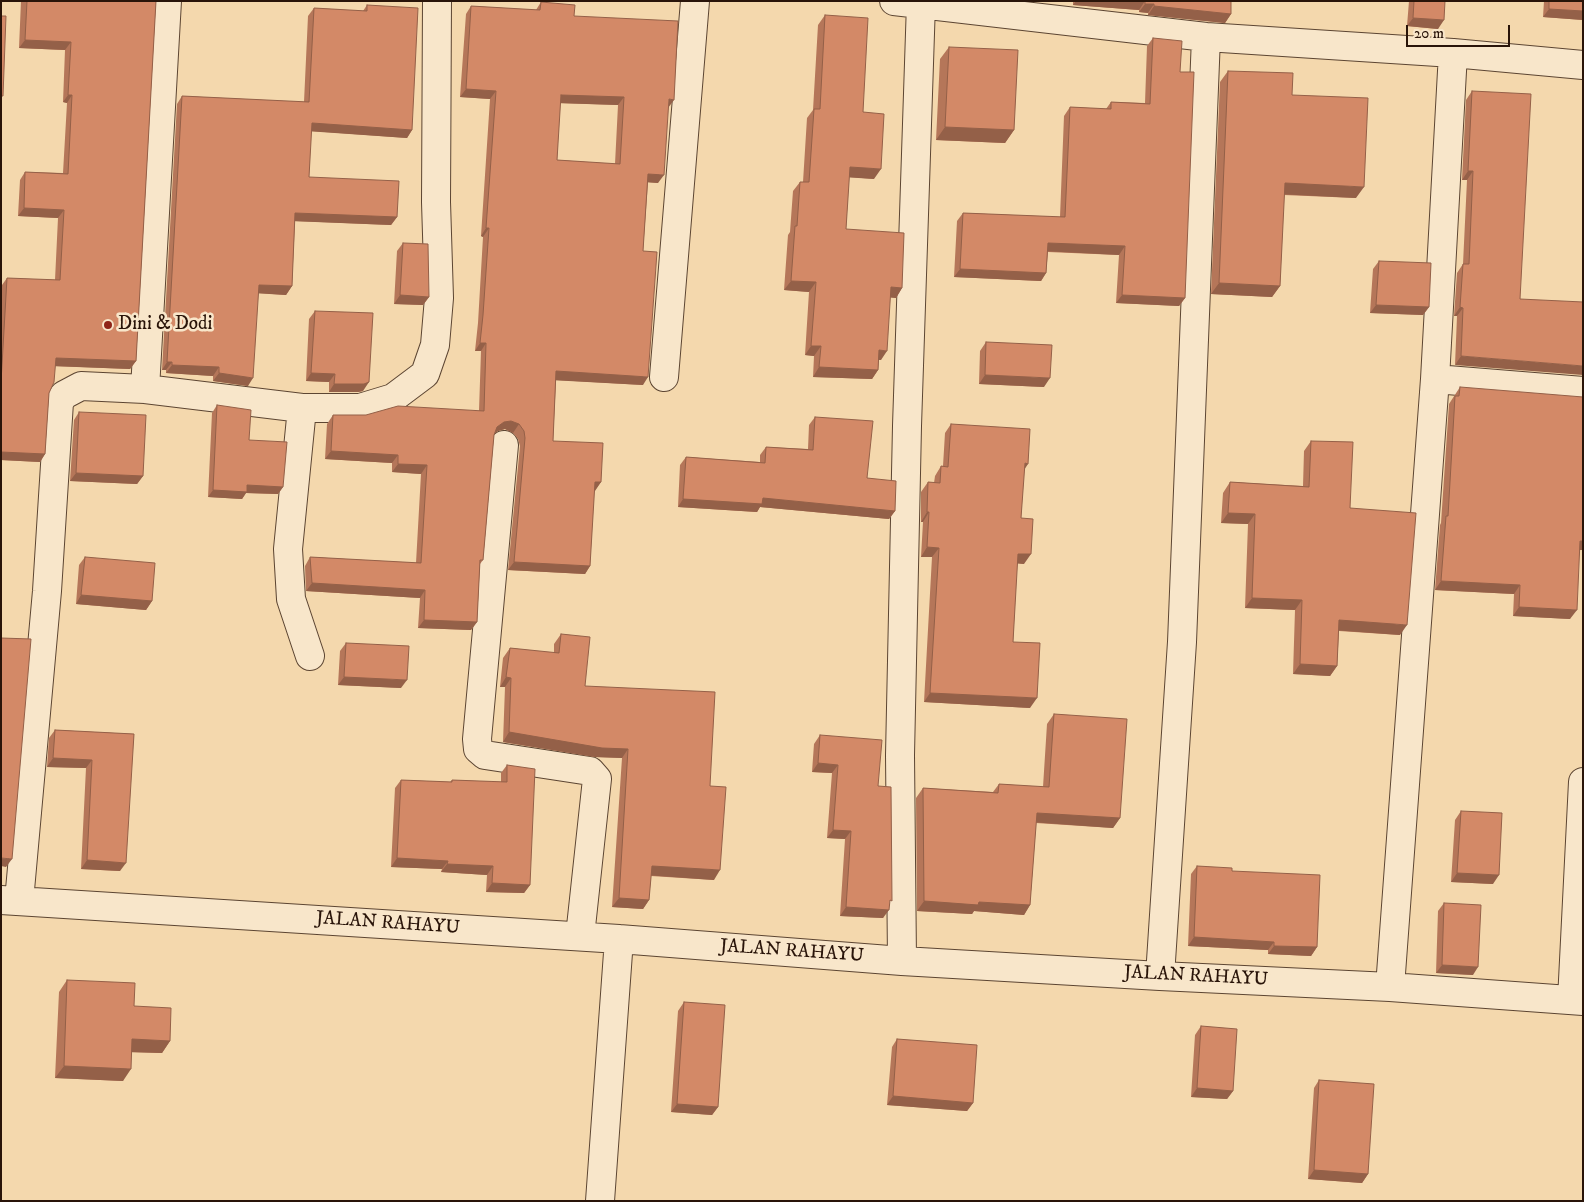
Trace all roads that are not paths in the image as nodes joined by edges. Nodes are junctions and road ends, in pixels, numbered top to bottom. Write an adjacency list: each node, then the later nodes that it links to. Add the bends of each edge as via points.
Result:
1 (167, 1): 12 (street)
2 (437, 1): 14 (street, via 439,298 435,345 428,367 425,374 393,398 360,408)
3 (695, 1): 10 (street)
4 (894, 1): 5 (street)
5 (921, 3): 6 (street); 21 (street, via 905,486 900,755)
6 (1037, 10): 7 (street)
7 (1206, 37): 8 (street); 22 (street, via 1182,642)
8 (1453, 53): 9 (street); 11 (street)
9 (1583, 65)
10 (664, 376)
11 (1435, 379): 13 (street); 23 (street)
12 (145, 389): 14 (street); 18 (street, via 81,386 64,395 59,402 47,591)
13 (1583, 391)
14 (302, 408): 16 (street, via 288,549 291,599)
15 (504, 444): 19 (street, via 478,749 485,755 590,771 597,779)
16 (310, 656)
17 (1583, 782): 24 (street)
18 (10, 900): 19 (street, JALAN RAHAYU)
19 (580, 936): 20 (street, JALAN RAHAYU)
20 (619, 939): 21 (street, JALAN RAHAYU); 25 (street)
21 (902, 961): 22 (street, JALAN RAHAYU)
22 (1160, 976): 23 (street, JALAN RAHAYU)
23 (1390, 987): 24 (street, JALAN RAHAYU)
24 (1577, 1000)
25 (600, 1201)

